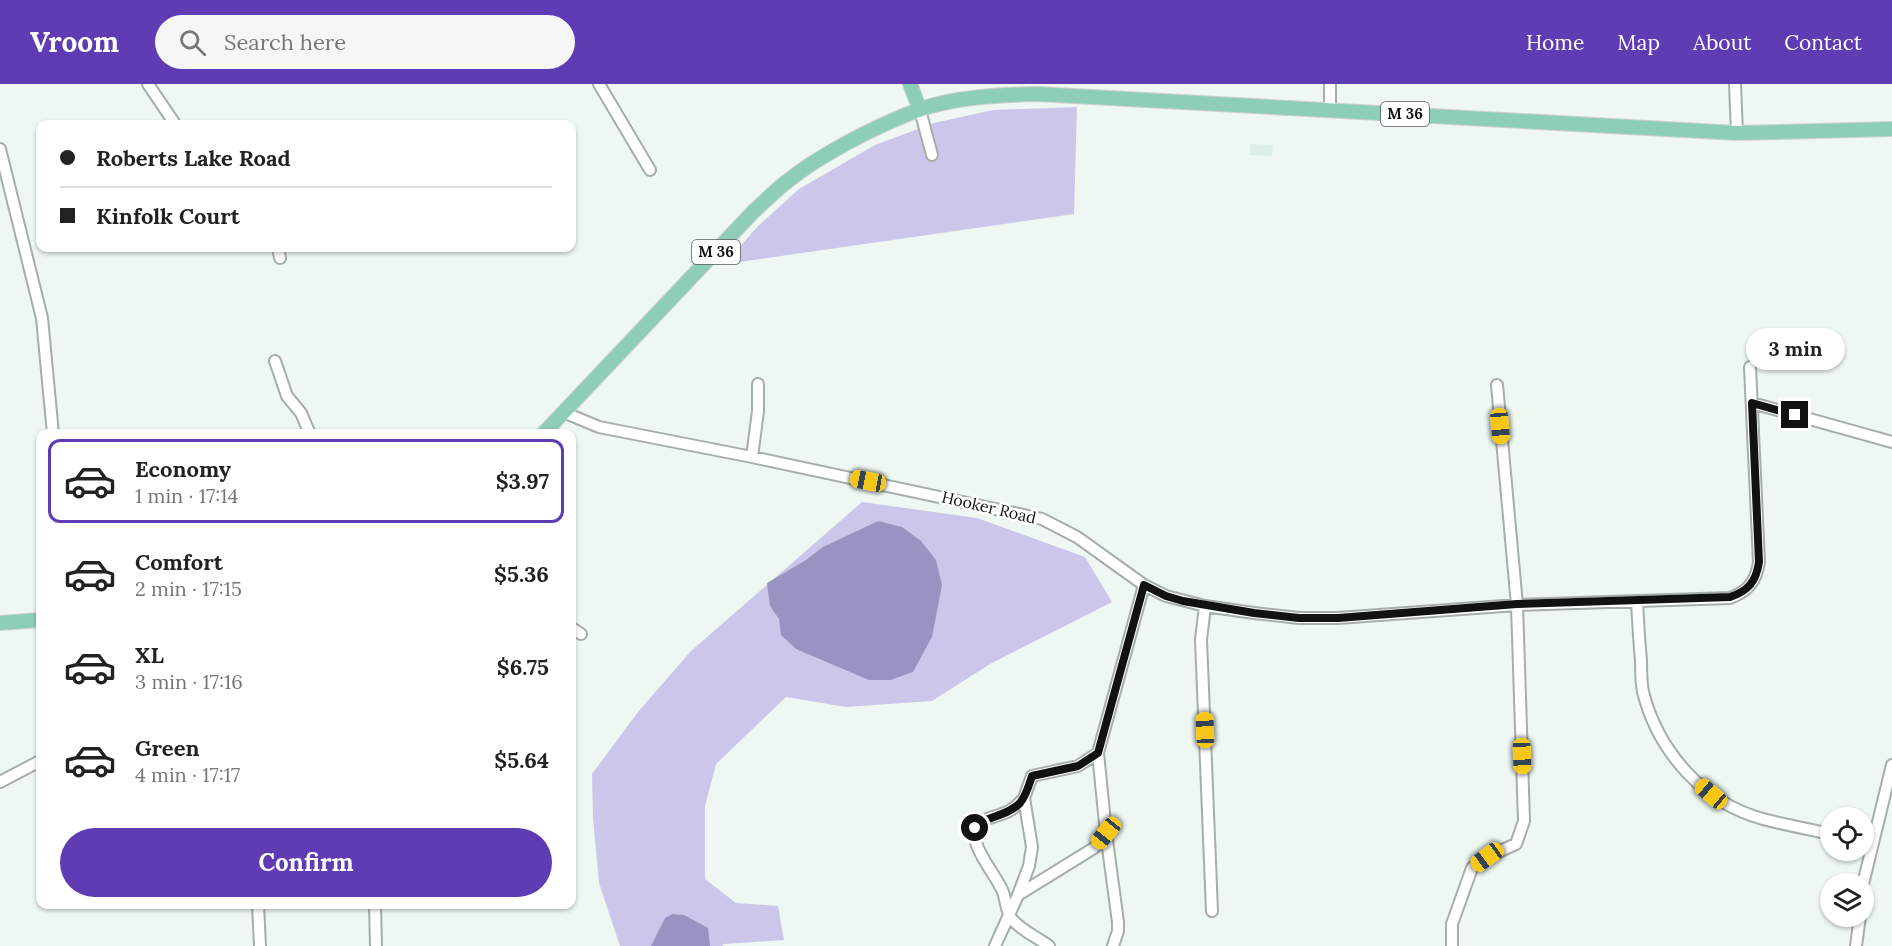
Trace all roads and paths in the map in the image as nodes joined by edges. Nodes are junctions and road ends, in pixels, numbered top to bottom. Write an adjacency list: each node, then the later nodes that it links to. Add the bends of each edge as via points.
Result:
1 (148, 84): 8 (street)
2 (599, 84): 13 (street)
3 (910, 84): 6 (main road)
4 (1330, 84): 7 (street)
5 (1735, 84): 10 (street)
6 (920, 110): 7 (main road, M 36, via 961,100 1037,94); 12 (street); 19 (main road, M 36, via 825,156 785,183)
7 (1330, 110): 10 (main road, M 36)
8 (172, 120)
9 (1892, 129): 10 (main road, M 36)
10 (1737, 133)
11 (0, 149): 20 (street, via 42,318)
12 (932, 155)
13 (650, 170)
14 (275, 361): 21 (street, via 286,396 301,413)
15 (1750, 367): 18 (street, Hooker Road)
16 (758, 384): 24 (street)
17 (1497, 385): 27 (street)
18 (1752, 403): 23 (street); 26 (street, Hooker Road, via 1759,562 1754,582 1730,597)
19 (563, 412): 22 (main road, M 36); 24 (street, Hooker Road, via 599,427)
20 (53, 429)
21 (308, 429)
22 (548, 429)
23 (1892, 442)
24 (752, 457): 25 (street, Hooker Road, via 1041,519 1077,537)
25 (1144, 585): 28 (street, Hooker Road, via 1166,596); 31 (street)
26 (1637, 601): 27 (street, Hooker Road); 37 (street, via 1642,690 1657,730 1678,762 1711,794 1739,810)
27 (1517, 604): 28 (street, Hooker Road, via 1338,618 1288,617); 50 (street, via 1524,821 1516,844 1472,868 1452,924)
28 (1205, 606): 42 (street, via 1201,640)
29 (36, 618): 30 (main road)
30 (0, 623)
31 (1098, 753): 35 (street, via 1078,766 1032,776); 38 (street)
32 (36, 764): 34 (street)
33 (1892, 765): 36 (street)
34 (0, 782)
35 (1024, 798): 39 (street, via 1032,847); 43 (street, via 1013,809 980,822 975,828 976,841 1002,889)
36 (1874, 820)
37 (1820, 832)
38 (1106, 833): 39 (street, via 1094,848); 49 (street, via 1119,922)
39 (1018, 895): 43 (street)
40 (258, 909): 45 (street)
41 (375, 909): 46 (street)
42 (1212, 911)
43 (1010, 917): 47 (street); 48 (street)
44 (1859, 927): 51 (street)
45 (260, 946)
46 (376, 946)
47 (995, 946)
48 (1049, 946)
49 (1113, 946)
50 (1452, 946)
51 (1856, 946)

